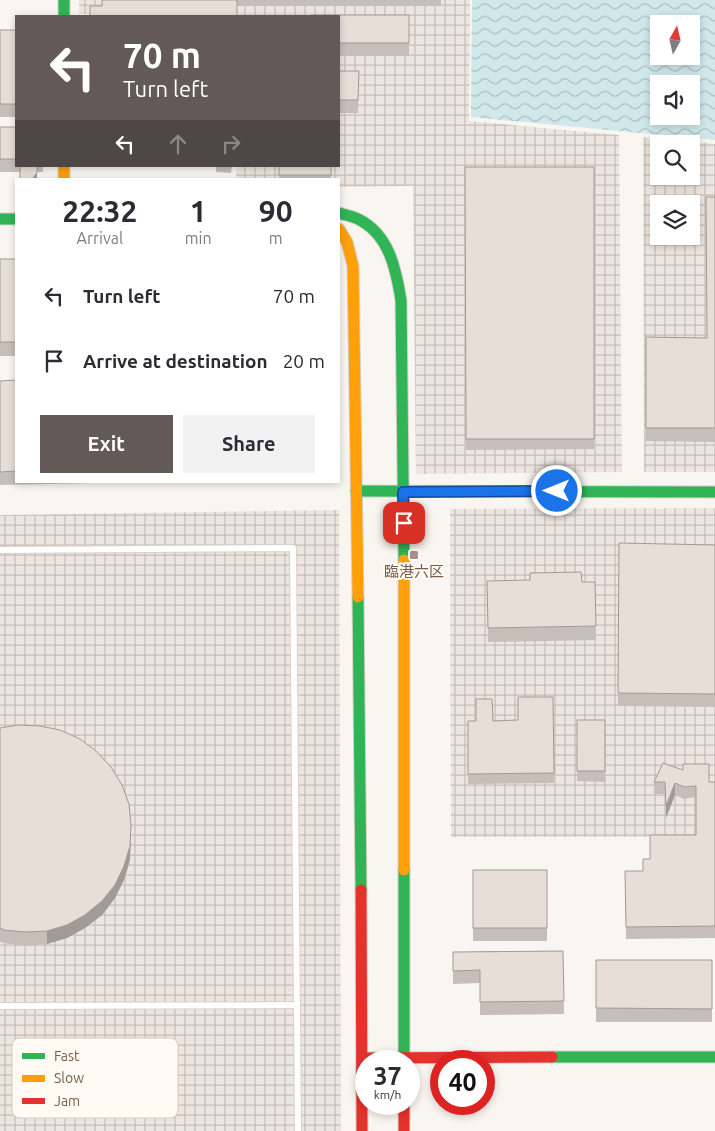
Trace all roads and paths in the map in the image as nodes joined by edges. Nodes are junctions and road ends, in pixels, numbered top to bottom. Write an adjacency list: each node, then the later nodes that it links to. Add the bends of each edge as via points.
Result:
1 (64, 0): 2 (street)
2 (64, 15)
3 (340, 213): 8 (street, via 358,218 375,230 389,249 397,272 402,331)
4 (0, 219): 5 (street)
5 (15, 219)
6 (340, 230): 7 (street, via 350,248 353,266)
7 (356, 491): 8 (street); 13 (street)
8 (403, 492): 9 (street); 14 (street)
9 (715, 492)
10 (0, 550): 11 (lane, via 293,548)
11 (297, 1005): 12 (lane); 19 (lane)
12 (0, 1006)
13 (362, 1050)
14 (404, 1050)
15 (715, 1057): 16 (street)
16 (420, 1060)
17 (362, 1115): 20 (street)
18 (404, 1115): 21 (street)
19 (298, 1131)
20 (362, 1131)
21 (404, 1131)

